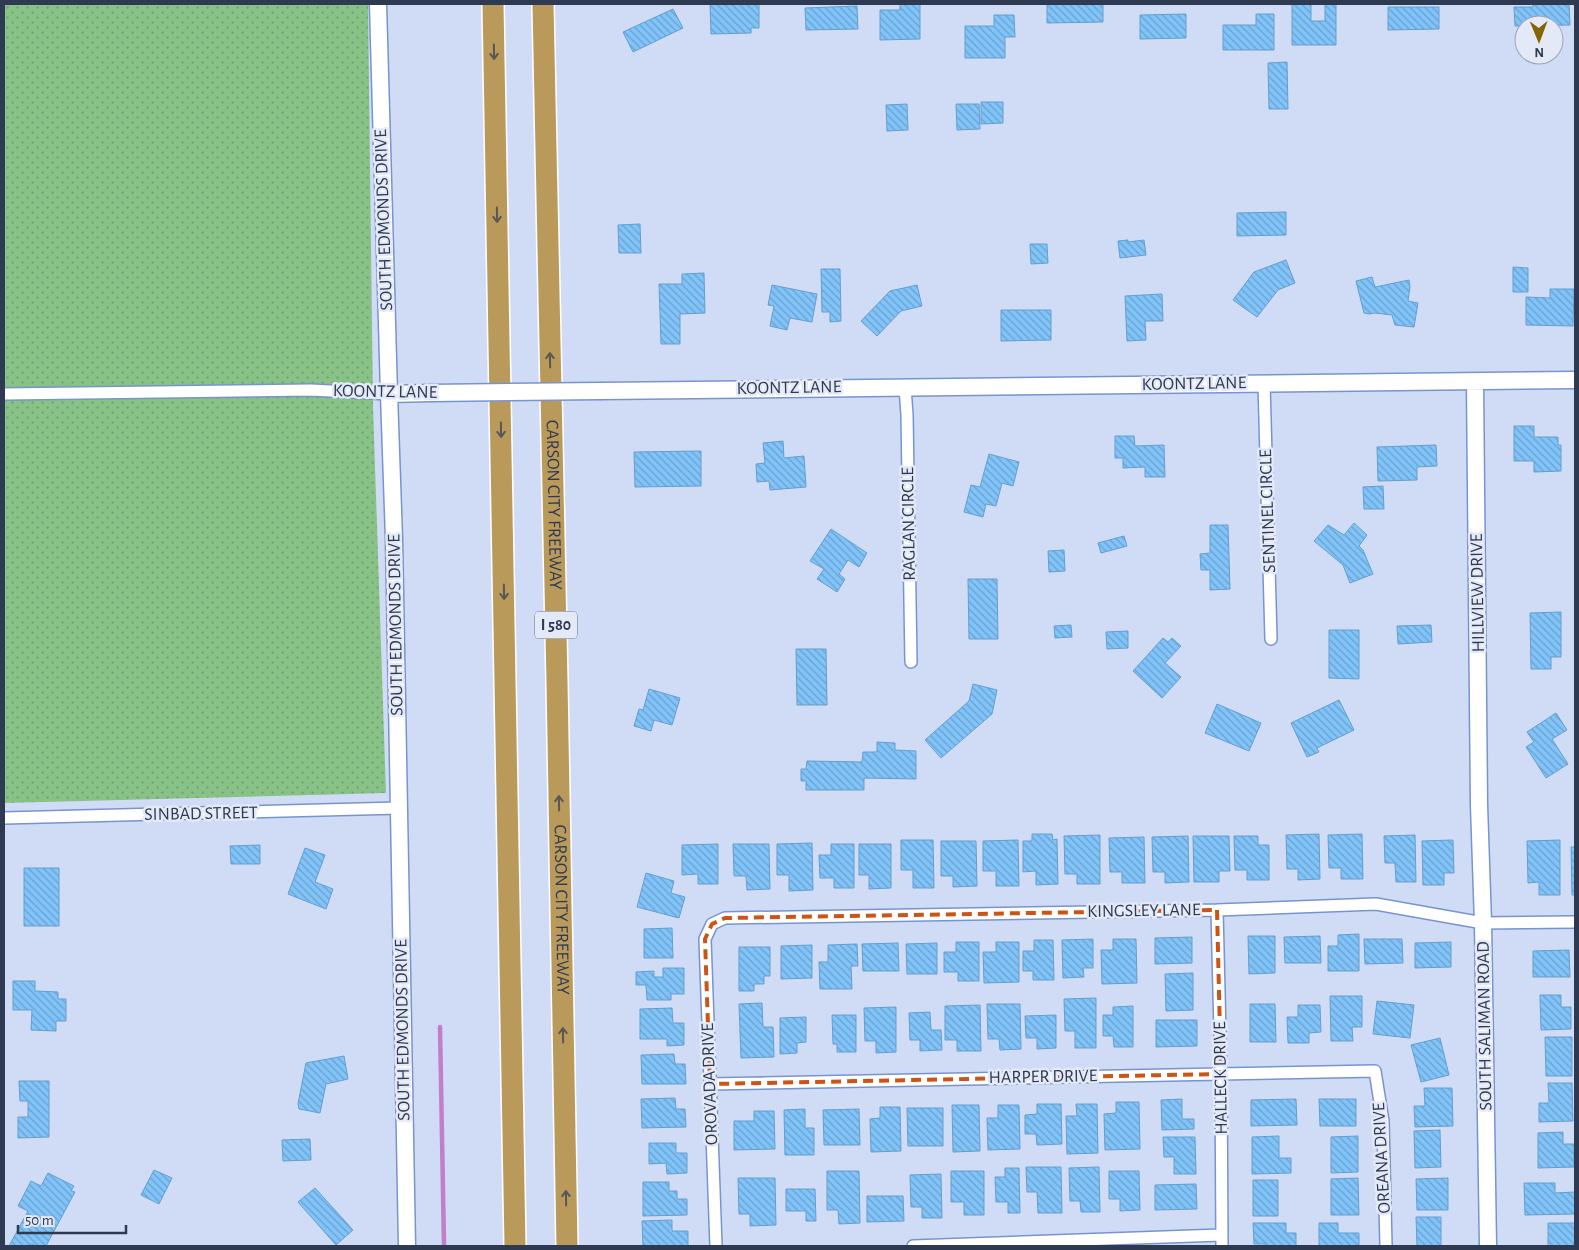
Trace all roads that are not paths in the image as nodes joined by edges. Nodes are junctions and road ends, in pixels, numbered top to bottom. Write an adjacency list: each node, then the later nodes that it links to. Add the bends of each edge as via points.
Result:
1 (378, 4): 9 (street, SOUTH EDMONDS DRIVE)
2 (493, 4): 24 (highway, one-way to 24)
3 (543, 4): 25 (highway, CARSON CITY FREEWAY / I 580, one-way to 3)
4 (1575, 380): 5 (street, KOONTZ LANE)
5 (1475, 382): 6 (street, KOONTZ LANE); 12 (street, HILLVIEW DRIVE)
6 (1264, 383): 7 (street, KOONTZ LANE); 10 (street, SENTINEL CIRCLE)
7 (905, 387): 9 (street, KOONTZ LANE, bridge); 11 (street, RAGLAN CIRCLE)
8 (4, 394): 9 (street, KOONTZ LANE, via 311,390)
9 (389, 394): 13 (street, SOUTH EDMONDS DRIVE)
10 (1271, 639)
11 (911, 662)
12 (1479, 805): 17 (street, SOUTH SALIMAN ROAD)
13 (399, 808): 14 (street, SINBAD STREET); 23 (street, SOUTH EDMONDS DRIVE)
14 (4, 818)
15 (1217, 910): 17 (street, KINGSLEY LANE, via 1376,904); 18 (street, KINGSLEY LANE, via 725,918); 20 (street, HALLECK DRIVE)
16 (1575, 922): 17 (street, KINGSLEY LANE)
17 (1483, 923): 29 (street, SOUTH SALIMAN ROAD)
18 (712, 924): 21 (street, OROVADA DRIVE, via 706,939)
19 (1375, 1071): 20 (street, HARPER DRIVE); 28 (street, OREANA DRIVE, via 1383,1121)
20 (1221, 1074): 21 (street, HARPER DRIVE); 22 (street, HALLECK DRIVE)
21 (710, 1084): 26 (street, OROVADA DRIVE)
22 (1222, 1241): 27 (street)
23 (407, 1246)
24 (515, 1246)
25 (567, 1246)
26 (716, 1246)
27 (913, 1246)
28 (1386, 1246)
29 (1488, 1246)

